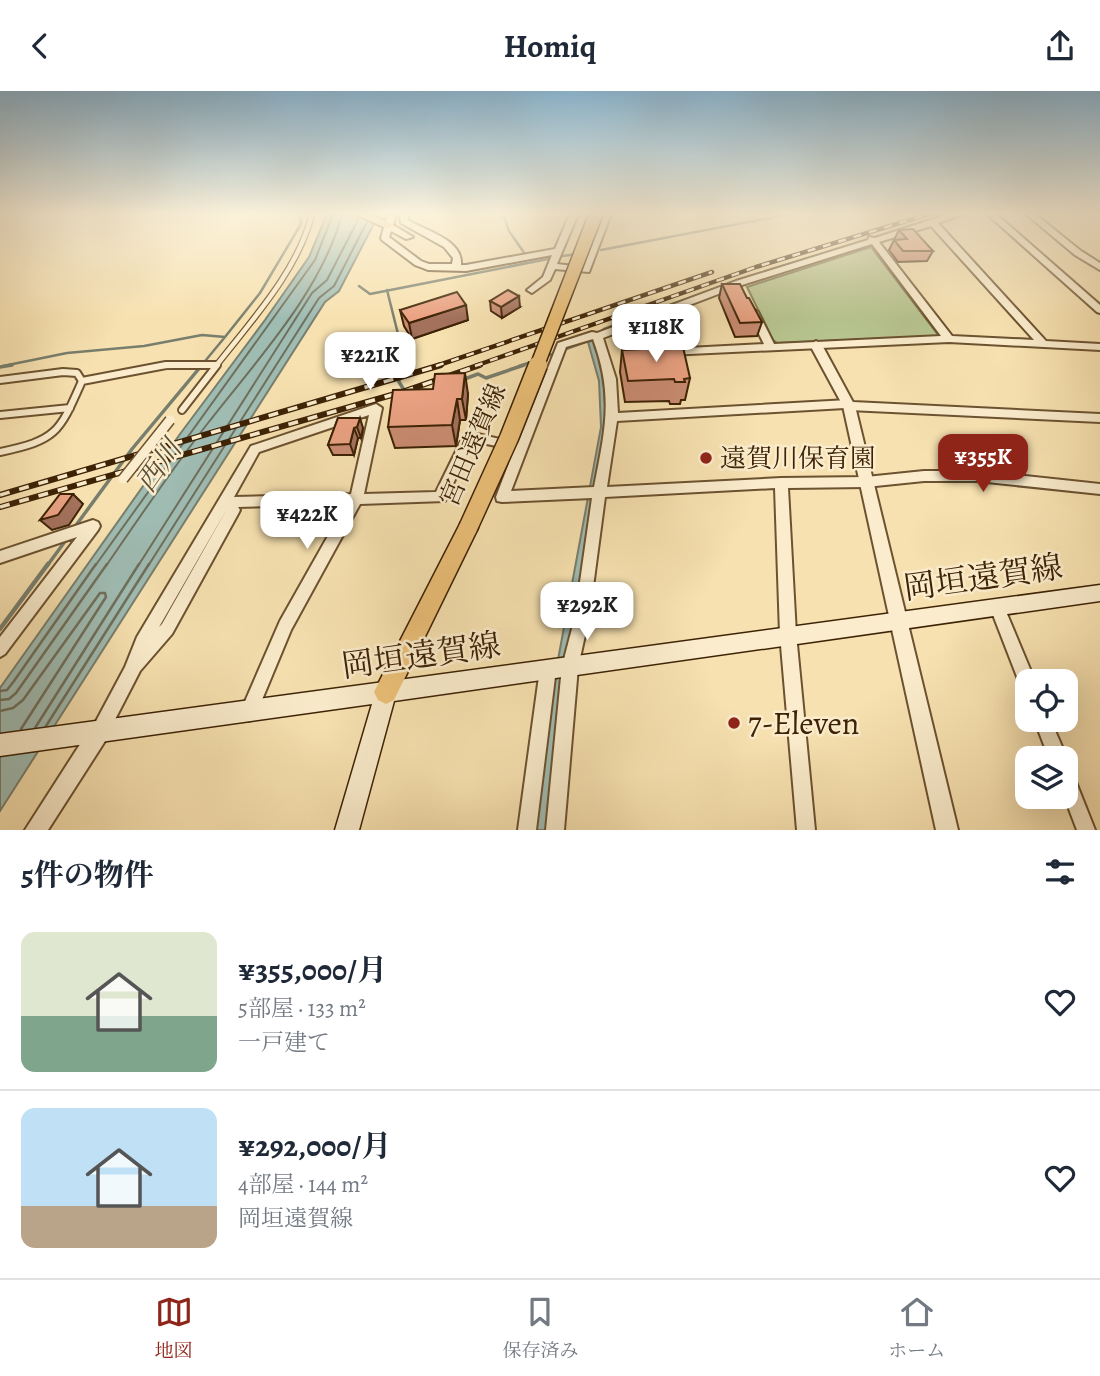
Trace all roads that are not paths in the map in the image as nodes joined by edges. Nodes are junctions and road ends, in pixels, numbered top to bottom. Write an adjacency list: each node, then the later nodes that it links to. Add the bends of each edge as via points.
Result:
1 (298, 248): 29 (lane)
2 (399, 248): 13 (street, via 428,267)
3 (451, 248): 13 (street, via 458,260)
4 (588, 248): 56 (main road, 宮田遠賀線, bridge, via 509,438)
5 (592, 248): 12 (street, via 586,270)
6 (846, 248): 15 (street)
7 (879, 248): 21 (street)
8 (956, 248): 22 (street)
9 (1030, 248): 19 (street)
10 (1072, 248): 14 (street)
11 (559, 251): 12 (street); 13 (street)
12 (553, 266): 16 (street)
13 (456, 267)
14 (1100, 267)
15 (739, 283): 17 (street); 20 (street)
16 (533, 290)
17 (744, 294)
18 (750, 304): 24 (street)
19 (1100, 310)
20 (597, 337): 27 (street); 39 (street, via 562,345)
21 (949, 339): 22 (street); 23 (street)
22 (1042, 343): 25 (street)
23 (816, 345): 24 (street); 32 (street)
24 (771, 347): 26 (street)
25 (1100, 347)
26 (660, 352)
27 (605, 354): 28 (street); 36 (street)
28 (618, 354)
29 (214, 365): 31 (lane, via 166,365); 34 (lane)
30 (0, 380): 31 (lane, via 63,372 78,373)
31 (82, 381): 33 (lane)
32 (848, 405): 36 (street); 37 (street); 42 (street)
33 (70, 408): 35 (lane); 40 (lane, via 43,442)
34 (181, 410)
35 (0, 415)
36 (613, 417): 45 (street)
37 (1100, 418)
38 (170, 420): 41 (street, bridge)
39 (521, 447): 45 (street, via 502,497); 46 (street, via 469,436 440,497)
40 (0, 452)
41 (123, 479)
42 (866, 482): 43 (street); 44 (street, via 924,475 977,476); 51 (street)
43 (782, 483): 45 (street); 52 (street)
44 (1100, 489)
45 (599, 494): 54 (street, via 582,619)
46 (356, 499): 47 (street); 47 (street, via 376,408 255,449); 57 (street, via 285,627)
47 (229, 506): 58 (street, via 167,629)
48 (0, 557): 53 (street, via 93,526)
49 (1100, 593): 50 (main road, 岡垣遠賀線)
50 (998, 607): 51 (main road, 岡垣遠賀線); 55 (street)
51 (900, 620): 52 (main road, 岡垣遠賀線); 66 (street)
52 (788, 634): 54 (main road, 岡垣遠賀線); 65 (street)
53 (0, 649)
54 (558, 667): 56 (main road, 岡垣遠賀線); 63 (street); 64 (street, via 569,685)
55 (1022, 669)
56 (387, 692): 57 (main road, 岡垣遠賀線); 62 (main road)
57 (247, 713): 58 (main road, 岡垣遠賀線)
58 (90, 733): 59 (main road, 岡垣遠賀線); 61 (street)
59 (0, 745)
60 (1078, 809): 67 (street)
61 (36, 830)
62 (347, 830)
63 (527, 830)
64 (555, 830)
65 (806, 830)
66 (947, 830)
67 (1086, 830)

